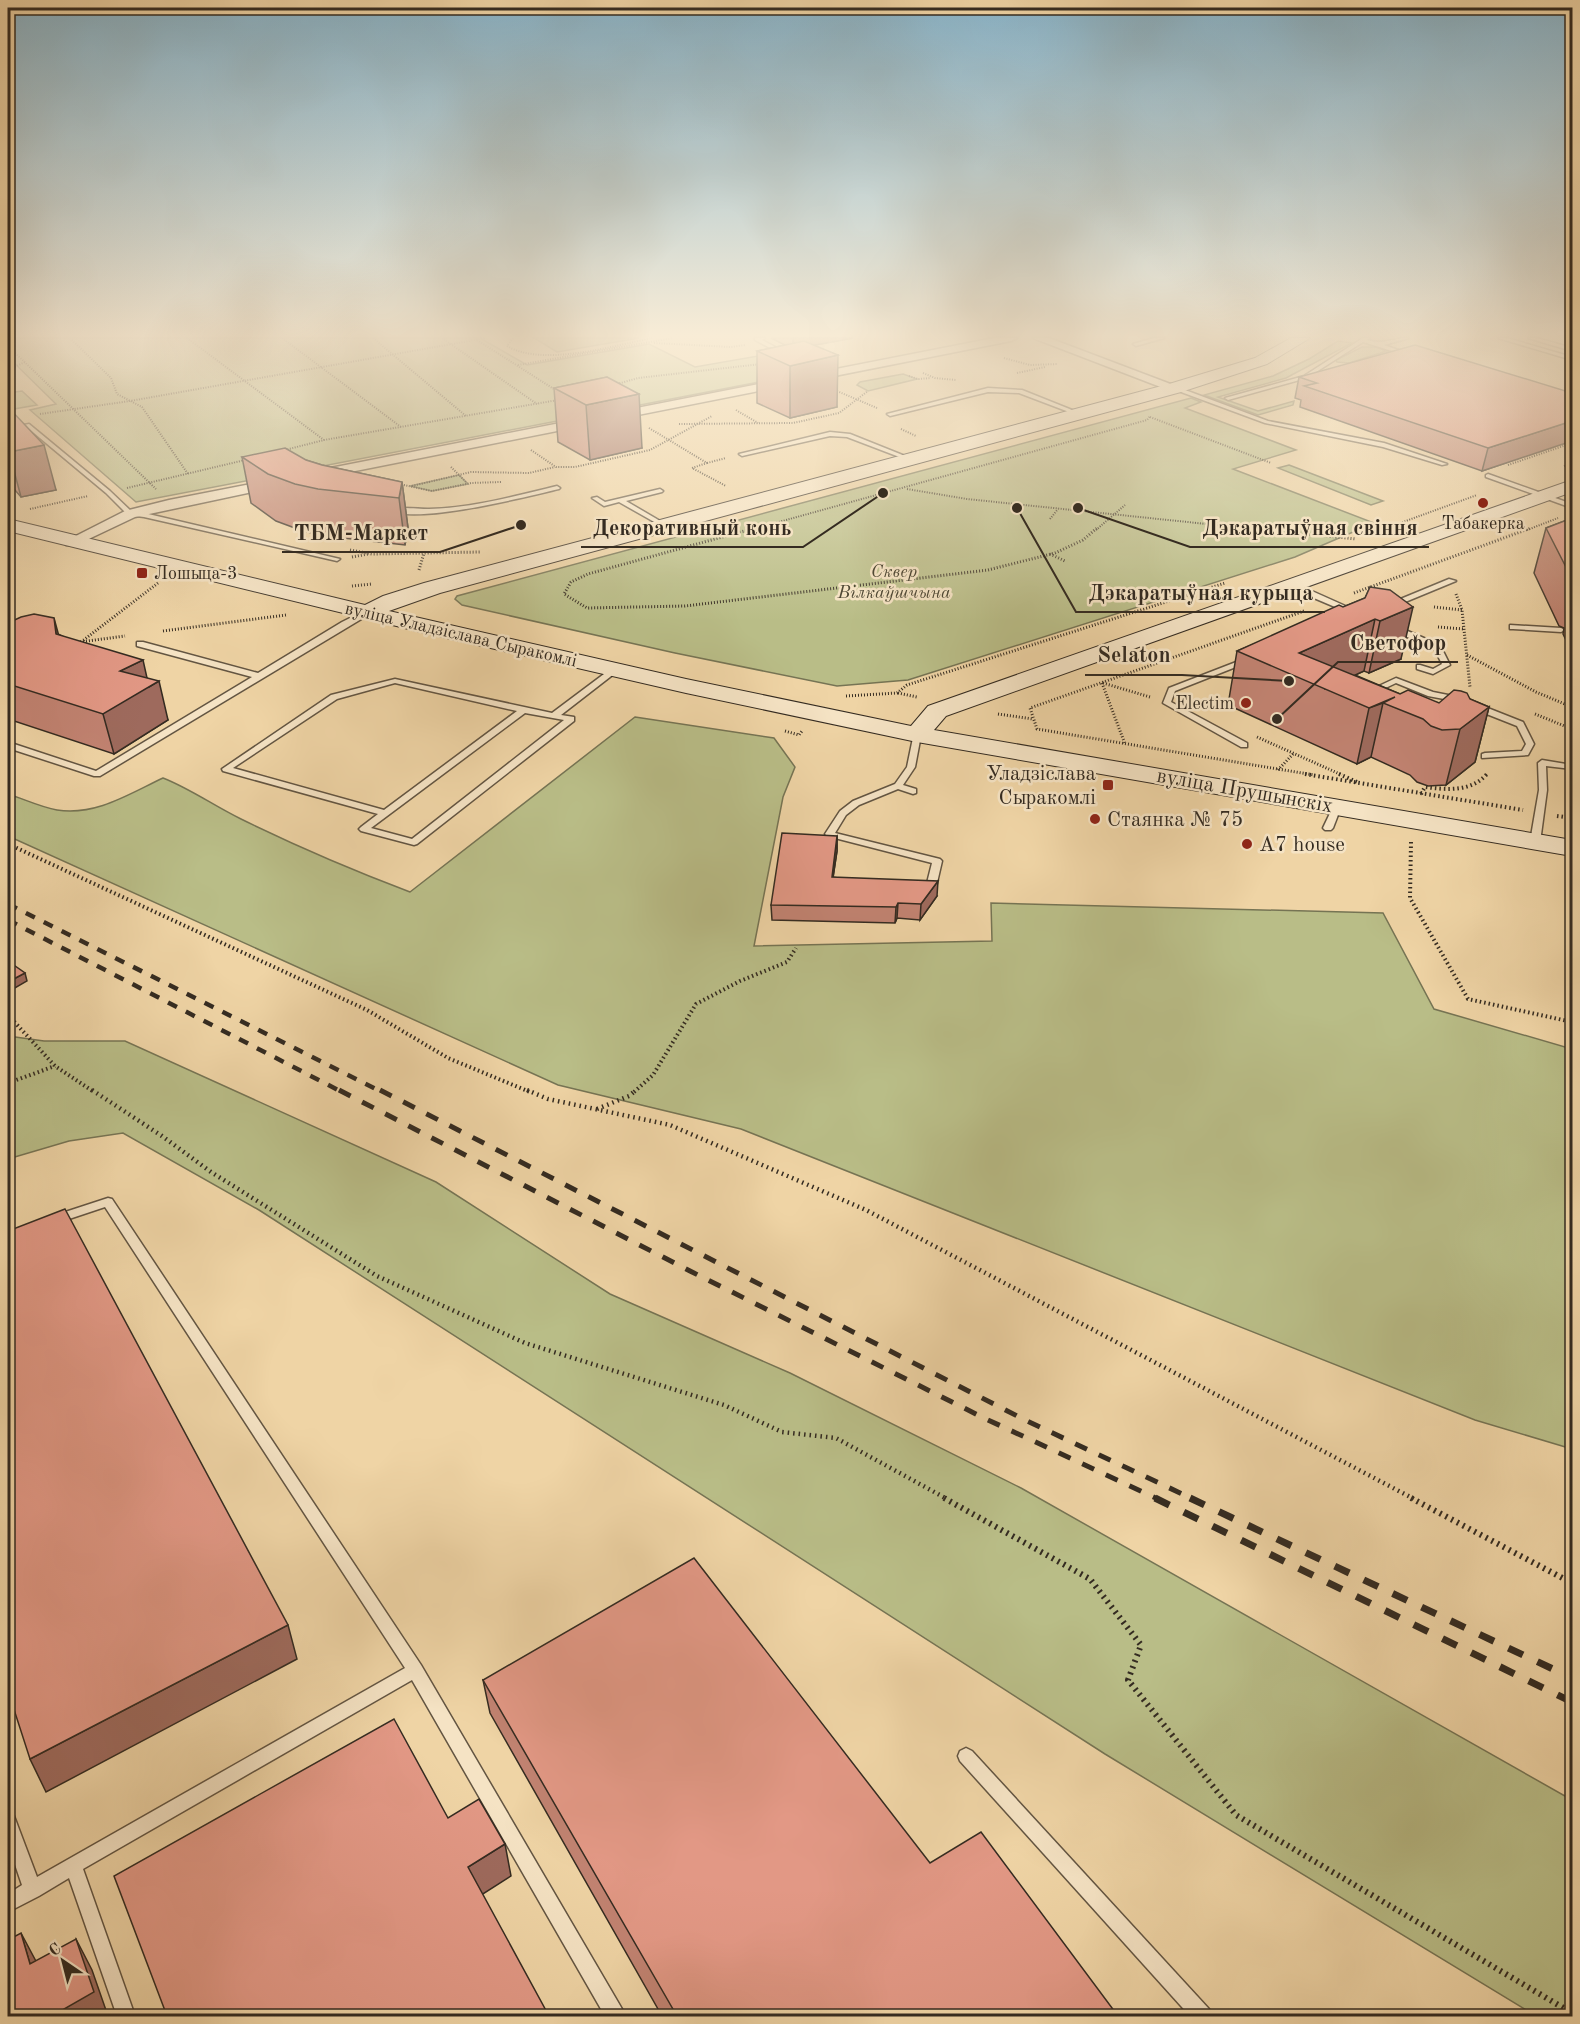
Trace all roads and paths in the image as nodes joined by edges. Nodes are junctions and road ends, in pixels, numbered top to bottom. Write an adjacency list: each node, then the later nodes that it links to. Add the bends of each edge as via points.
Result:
1 (37, 432): 47 (lane)
2 (97, 432): 42 (path)
3 (159, 432): 18 (path, via 188,474)
4 (314, 432): 13 (path)
5 (369, 432): 13 (path)
6 (533, 432): 12 (street)
7 (682, 432): 24 (path, via 650,450 575,467)
8 (1012, 432): 20 (street)
9 (1102, 432): 34 (path)
10 (1195, 432): 21 (path)
11 (1320, 432): 22 (lane, via 1384,445)
12 (510, 437): 24 (path); 27 (street)
13 (324, 440): 16 (path)
14 (1572, 443): 23 (path)
15 (678, 444): 31 (path, via 707,463 692,468)
16 (279, 452)
17 (742, 454): 20 (lane, via 830,434 848,435)
18 (245, 460)
19 (443, 460): 25 (path)
20 (912, 460): 53 (street)
21 (1271, 463)
22 (1444, 464)
23 (1503, 466)
24 (556, 467): 25 (path, via 529,473)
25 (459, 475): 29 (path); 35 (path)
26 (1488, 476): 30 (lane)
27 (305, 477): 28 (lane); 42 (street)
28 (328, 483)
29 (468, 484)
30 (1510, 484): 39 (lane); 51 (path)
31 (726, 486)
32 (1572, 486): 39 (street)
33 (557, 488): 45 (lane, via 462,508 414,513)
34 (904, 488): 38 (path); 46 (path)
35 (399, 489)
36 (660, 491): 41 (lane)
37 (874, 491): 38 (path)
38 (880, 494): 58 (path, via 588,574 571,582 564,594 587,608 685,606 988,570)
39 (1544, 496): 44 (lane); 65 (street)
40 (595, 498): 41 (lane, via 604,504)
41 (620, 500): 53 (lane)
42 (169, 504): 47 (street)
43 (1125, 505): 48 (path)
44 (1572, 506)
45 (380, 508)
46 (1058, 508): 48 (path); 50 (path)
47 (130, 514): 54 (street); 59 (lane)
48 (1115, 514): 55 (path, via 1356,539); 58 (path, via 1083,540)
49 (1563, 516): 60 (path)
50 (1050, 519)
51 (1388, 525)
52 (9, 526): 54 (street, вуліца Уладзіслава Сыракомлі)
53 (665, 526): 68 (street, via 432,588)
54 (71, 542): 68 (street, вуліца Уладзіслава Сыракомлі)
55 (1345, 543)
56 (342, 549): 57 (path, via 372,554)
57 (487, 551)
58 (1050, 554): 61 (path)
59 (337, 559)
60 (1444, 560): 64 (path); 66 (path)
61 (1065, 561)
62 (165, 579): 78 (path)
63 (1233, 581): 87 (path)
64 (1452, 581): 67 (lane); 74 (path)
65 (1291, 585): 66 (lane); 94 (street, via 937,711)
66 (1330, 601): 70 (lane, via 1362,615); 86 (path)
67 (1381, 608)
68 (369, 612): 84 (street, вуліца Уладзіслава Сыракомлі); 85 (lane)
69 (292, 614): 76 (path)
70 (1352, 619)
71 (1381, 623): 83 (lane, via 1437,647 1446,665 1433,672)
72 (1429, 626): 74 (path)
73 (1513, 627): 75 (lane)
74 (1464, 629): 81 (path)
75 (1561, 630)
76 (162, 631)
77 (127, 636): 78 (path)
78 (80, 642): 80 (path)
79 (140, 644): 85 (lane)
80 (72, 646)
81 (1467, 655): 89 (path, via 1470,689); 90 (path)
82 (1257, 657): 97 (lane, via 1172,690 1167,703)
83 (1420, 667)
84 (615, 670): 92 (lane); 94 (street, вуліца Уладзіслава Сыракомлі)
85 (259, 676): 95 (lane, via 98,774)
86 (1102, 683): 96 (path); 96 (path, via 1030,708 1033,719 1037,729)
87 (907, 686)
88 (1365, 695): 89 (lane, via 1396,680 1431,694)
89 (1455, 698): 98 (lane, via 1520,724 1530,744)
90 (1572, 707)
91 (523, 710): 92 (lane); 108 (lane); 108 (lane, via 395,681 334,697 226,769)
92 (554, 716): 108 (lane, via 571,719 414,842 364,829)
93 (1251, 734): 99 (path)
94 (917, 735): 105 (lane, via 911,767); 112 (street, вуліца Прушынскіх, via 1118,768 1332,818)
95 (8, 745)
96 (1125, 745): 103 (path)
97 (1245, 745)
98 (1525, 753): 100 (lane); 101 (lane)
99 (1293, 754): 103 (path); 104 (path)
100 (1485, 756): 107 (path, via 1489,770 1478,782 1450,791 1425,788)
101 (1542, 763): 102 (lane); 109 (lane)
102 (1572, 767)
103 (1278, 770): 104 (path)
104 (1364, 784): 107 (path)
105 (898, 786): 106 (lane); 115 (lane, via 856,803 843,813 830,834 937,861)
106 (913, 791)
107 (1421, 793): 109 (path)
108 (385, 813)
109 (1540, 813): 110 (path); 112 (lane)
110 (1572, 818)
111 (1411, 836): 118 (path, via 1410,898 1468,999)
112 (1535, 842): 114 (street, вуліца Прушынскіх)
113 (8, 844): 121 (path, via 367,1010 448,1058 548,1099)
114 (1572, 848)
115 (932, 887)
116 (796, 948): 121 (path, via 787,962 696,1004 653,1075 629,1096)
117 (8, 1015): 119 (path)
118 (1572, 1022)
119 (55, 1066): 120 (path); 130 (path, via 210,1172 377,1276 525,1343 724,1405 782,1432 836,1438 1090,1579 1141,1645 1128,1680 1236,1815)
120 (8, 1083)
121 (597, 1109): 123 (path, via 670,1125 866,1210)
122 (41, 1225): 124 (lane, via 108,1202)
123 (1572, 1583)
124 (415, 1670): 127 (lane); 132 (lane)
125 (966, 1756): 133 (lane)
126 (8, 1822): 128 (lane)
127 (74, 1867): 128 (lane); 131 (lane)
128 (33, 1890): 129 (lane)
129 (8, 1903)
130 (1572, 2013)
131 (126, 2016)
132 (615, 2016)
133 (1202, 2016)

